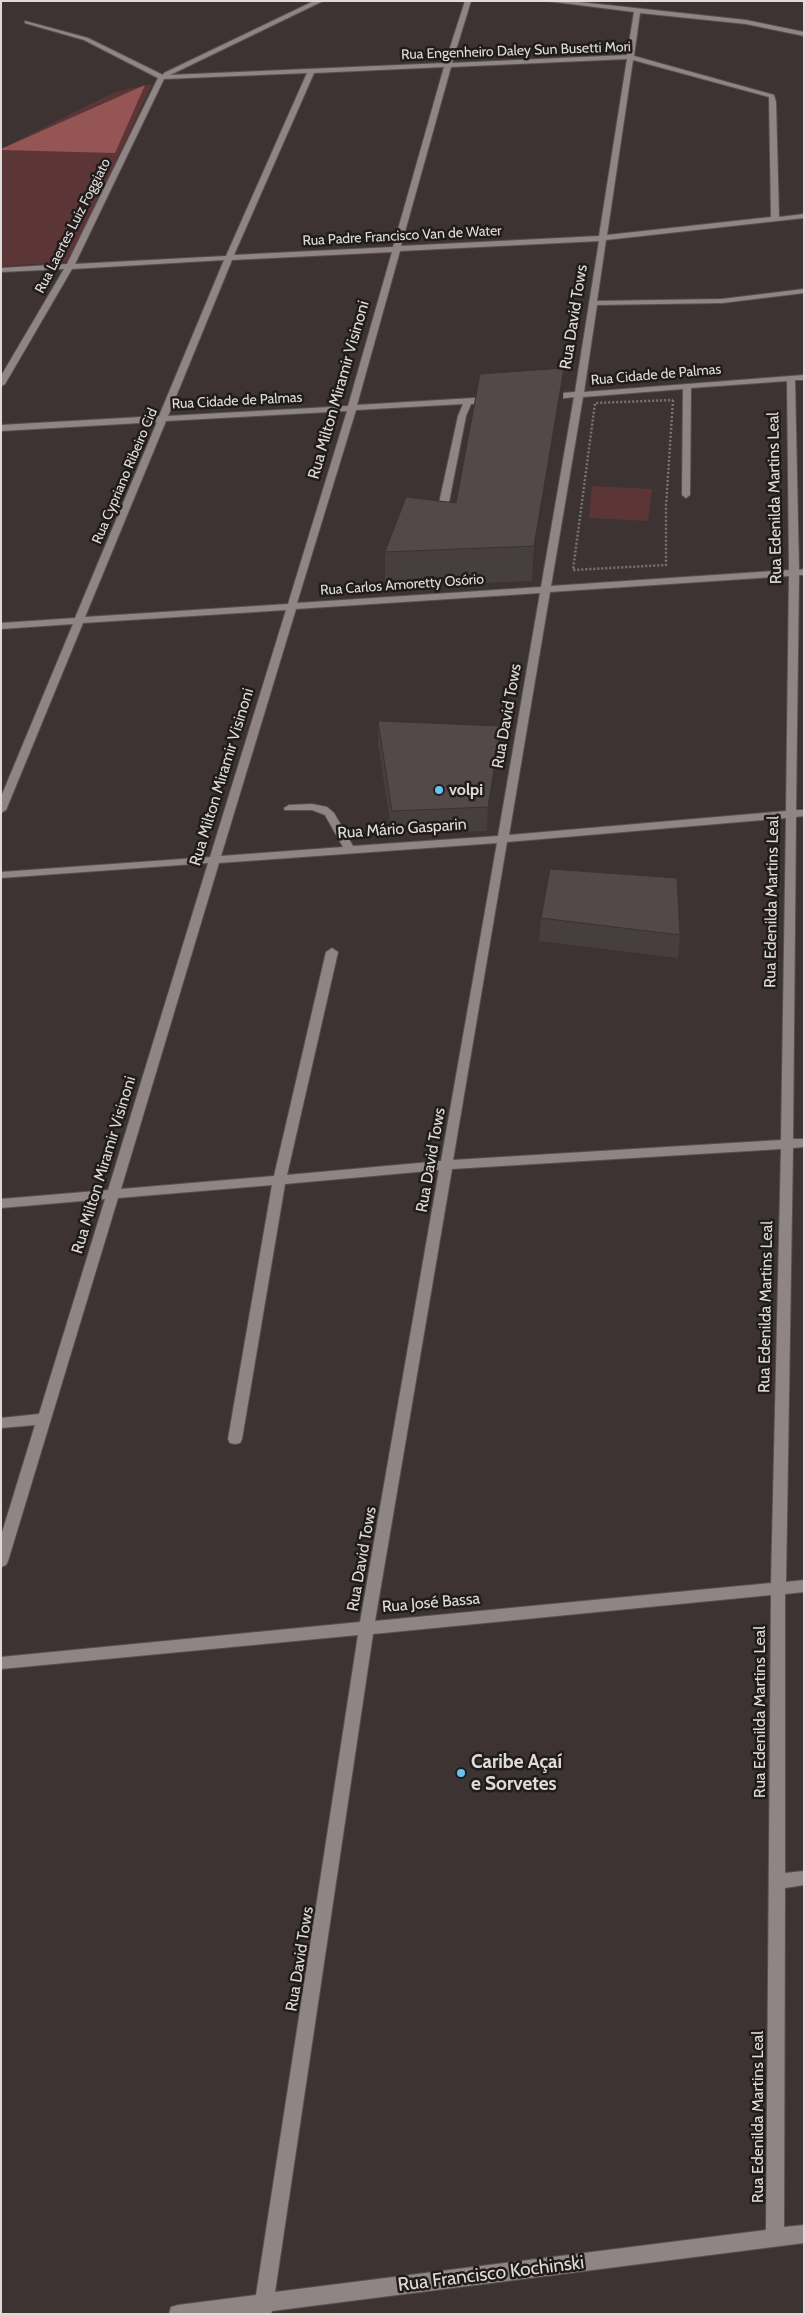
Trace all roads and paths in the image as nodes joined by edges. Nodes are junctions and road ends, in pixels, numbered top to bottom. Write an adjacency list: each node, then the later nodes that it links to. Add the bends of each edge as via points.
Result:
1 (320, 1): 10 (street)
2 (468, 1): 8 (street, Rua Milton Miramir Visinoni)
3 (550, 1): 4 (street)
4 (637, 12): 6 (street, via 746,22); 7 (street, Rua David Tows)
5 (27, 22): 10 (street, via 86,39)
6 (804, 34)
7 (630, 58): 8 (street, Rua Engenheiro Daley Sun Busetti Mori); 12 (street, Rua Engenheiro Daley Sun Busetti Mori, via 772,96); 13 (street, Rua David Tows)
8 (448, 64): 9 (street, Rua Engenheiro Daley Sun Busetti Mori); 14 (street, Rua Milton Miramir Visinoni)
9 (311, 71): 10 (street, Rua Engenheiro Daley Sun Busetti Mori); 15 (street, Rua Cypriano Ribeiro Cid)
10 (162, 76): 16 (street, Rua Laertes Luiz Foggiato)
11 (804, 216): 12 (street, Rua Padre Francisco Van de Water)
12 (774, 220): 13 (street, Rua Padre Francisco Van de Water)
13 (603, 238): 14 (street, Rua Padre Francisco Van de Water); 19 (street, Rua David Tows)
14 (395, 249): 15 (street, Rua Padre Francisco Van de Water); 27 (street, Rua Milton Miramir Visinoni)
15 (229, 258): 16 (street, Rua Padre Francisco Van de Water); 28 (street, Rua Cypriano Ribeiro Cid)
16 (70, 266): 17 (street, Rua Padre Francisco Van de Water); 21 (street, Rua Laertes Luiz Foggiato)
17 (1, 270)
18 (804, 291): 19 (street, via 722,301)
19 (593, 303): 23 (street, Rua David Tows)
20 (798, 377): 22 (street, Rua Cidade de Palmas); 30 (street, Rua Edenilda Martins Leal)
21 (1, 384)
22 (687, 386): 23 (street, Rua Cidade de Palmas); 31 (street)
23 (579, 395): 24 (street, Rua Cidade de Palmas); 35 (street, Rua David Tows)
24 (542, 397)
25 (496, 400): 26 (street, Rua Cidade de Palmas)
26 (468, 401): 27 (street, Rua Cidade de Palmas); 32 (street)
27 (352, 408): 28 (street, Rua Cidade de Palmas); 36 (street, Rua Milton Miramir Visinoni)
28 (164, 419): 29 (street, Rua Cidade de Palmas); 37 (street, Rua Cypriano Ribeiro Cid)
29 (1, 428)
30 (798, 488): 34 (street, Rua Edenilda Martins Leal)
31 (686, 495)
32 (438, 531)
33 (573, 570): 33 (path, via 595,403 673,400 666,564)
34 (799, 572): 35 (street, Rua Carlos Amoretty Osório); 41 (street, Rua Edenilda Martins Leal)
35 (545, 589): 36 (street, Rua Carlos Amoretty Osório); 42 (street, Rua David Tows)
36 (291, 607): 37 (street, Rua Carlos Amoretty Osório); 44 (street, Rua Milton Miramir Visinoni)
37 (80, 621): 38 (street, Rua Carlos Amoretty Osório); 40 (street, Rua Cypriano Ribeiro Cid)
38 (1, 626)
39 (289, 808): 43 (street, via 312,807 330,813)
40 (1, 810)
41 (797, 814): 42 (street, Rua Mário Gasparin); 48 (street, Rua Edenilda Martins Leal)
42 (502, 839): 43 (street, Rua Mário Gasparin); 49 (street, Rua David Tows)
43 (349, 849): 44 (street, Rua Mário Gasparin)
44 (215, 858): 45 (street, Rua Mário Gasparin); 51 (street, Rua Milton Miramir Visinoni)
45 (1, 875)
46 (332, 952): 50 (street)
47 (804, 1143): 48 (street)
48 (787, 1145): 49 (street); 58 (street, Rua Edenilda Martins Leal)
49 (446, 1166): 50 (street); 59 (street, Rua David Tows)
50 (279, 1180): 51 (street); 55 (street)
51 (112, 1194): 52 (street); 53 (street, Rua Milton Miramir Visinoni)
52 (1, 1204)
53 (44, 1418): 54 (street); 56 (street, Rua Milton Miramir Visinoni)
54 (1, 1423)
55 (235, 1439)
56 (1, 1561)
57 (804, 1586): 58 (street, Rua José Bassa)
58 (778, 1588): 59 (street, Rua José Bassa); 62 (street, Rua Edenilda Martins Leal)
59 (367, 1626): 60 (street, Rua José Bassa); 65 (street, Rua David Tows)
60 (1, 1663)
61 (804, 1878): 62 (street)
62 (776, 1882): 64 (street, Rua Edenilda Martins Leal)
63 (804, 2234): 64 (street, Rua Francisco Kochinski)
64 (775, 2238): 65 (street, Rua Francisco Kochinski)
65 (263, 2309): 66 (street, Rua Francisco Kochinski)
66 (178, 2314)

